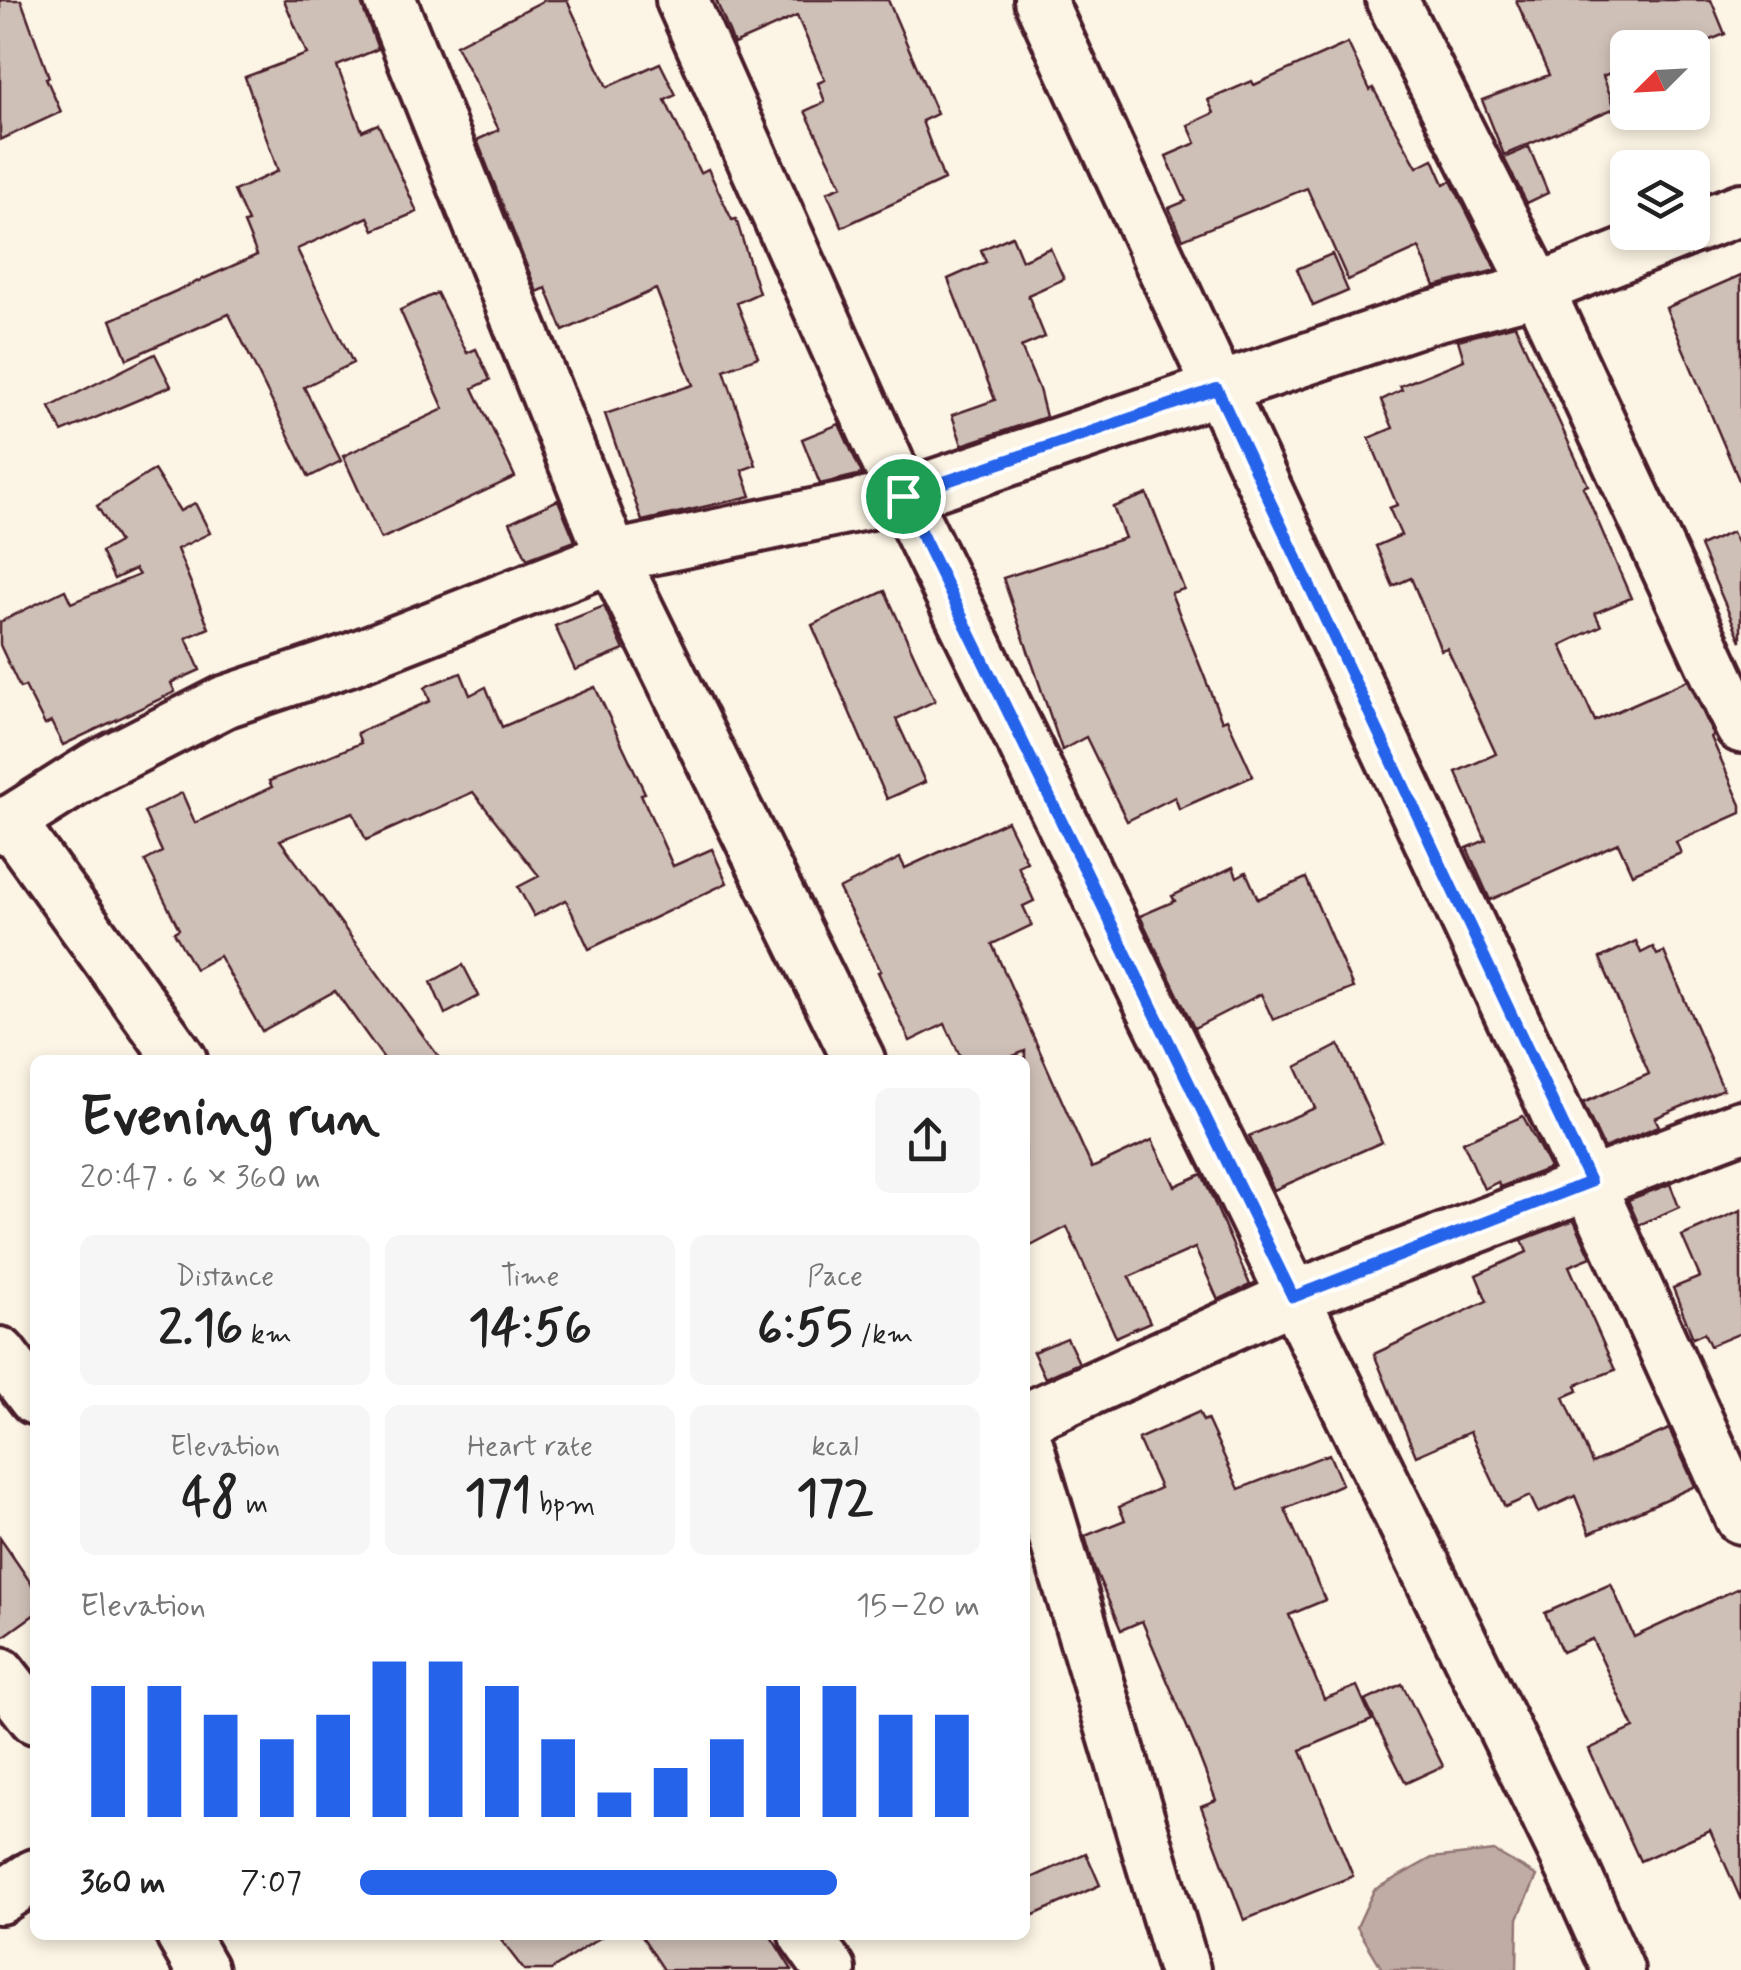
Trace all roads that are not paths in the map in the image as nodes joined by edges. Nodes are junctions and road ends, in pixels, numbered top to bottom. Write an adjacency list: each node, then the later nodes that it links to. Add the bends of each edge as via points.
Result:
1 (390, 0): 11 (street)
2 (682, 0): 10 (street)
3 (1040, 0): 9 (street)
4 (1392, 0): 8 (street)
5 (1741, 210): 6 (street)
6 (1710, 221)
7 (1636, 250): 8 (street)
8 (1538, 288): 9 (street); 12 (street)
9 (1217, 389): 10 (street); 17 (street)
10 (903, 496): 11 (street); 18 (street)
11 (612, 556): 13 (street, via 224,702 94,768); 15 (street)
12 (1741, 727)
13 (5, 824): 14 (street)
14 (177, 1055)
15 (856, 1055)
16 (1741, 1126): 17 (street)
17 (1590, 1182): 18 (street); 23 (street)
18 (1293, 1297): 21 (street); 33 (street)
19 (0, 1353): 20 (street)
20 (30, 1392)
21 (1030, 1417)
22 (1030, 1429): 32 (street)
23 (1741, 1518)
24 (0, 1673): 25 (street)
25 (30, 1712)
26 (30, 1878): 27 (street)
27 (0, 1898)
28 (185, 1940): 30 (street)
29 (809, 1940): 31 (street)
30 (202, 1970)
31 (830, 1970)
32 (1184, 1970)
33 (1618, 1970)

